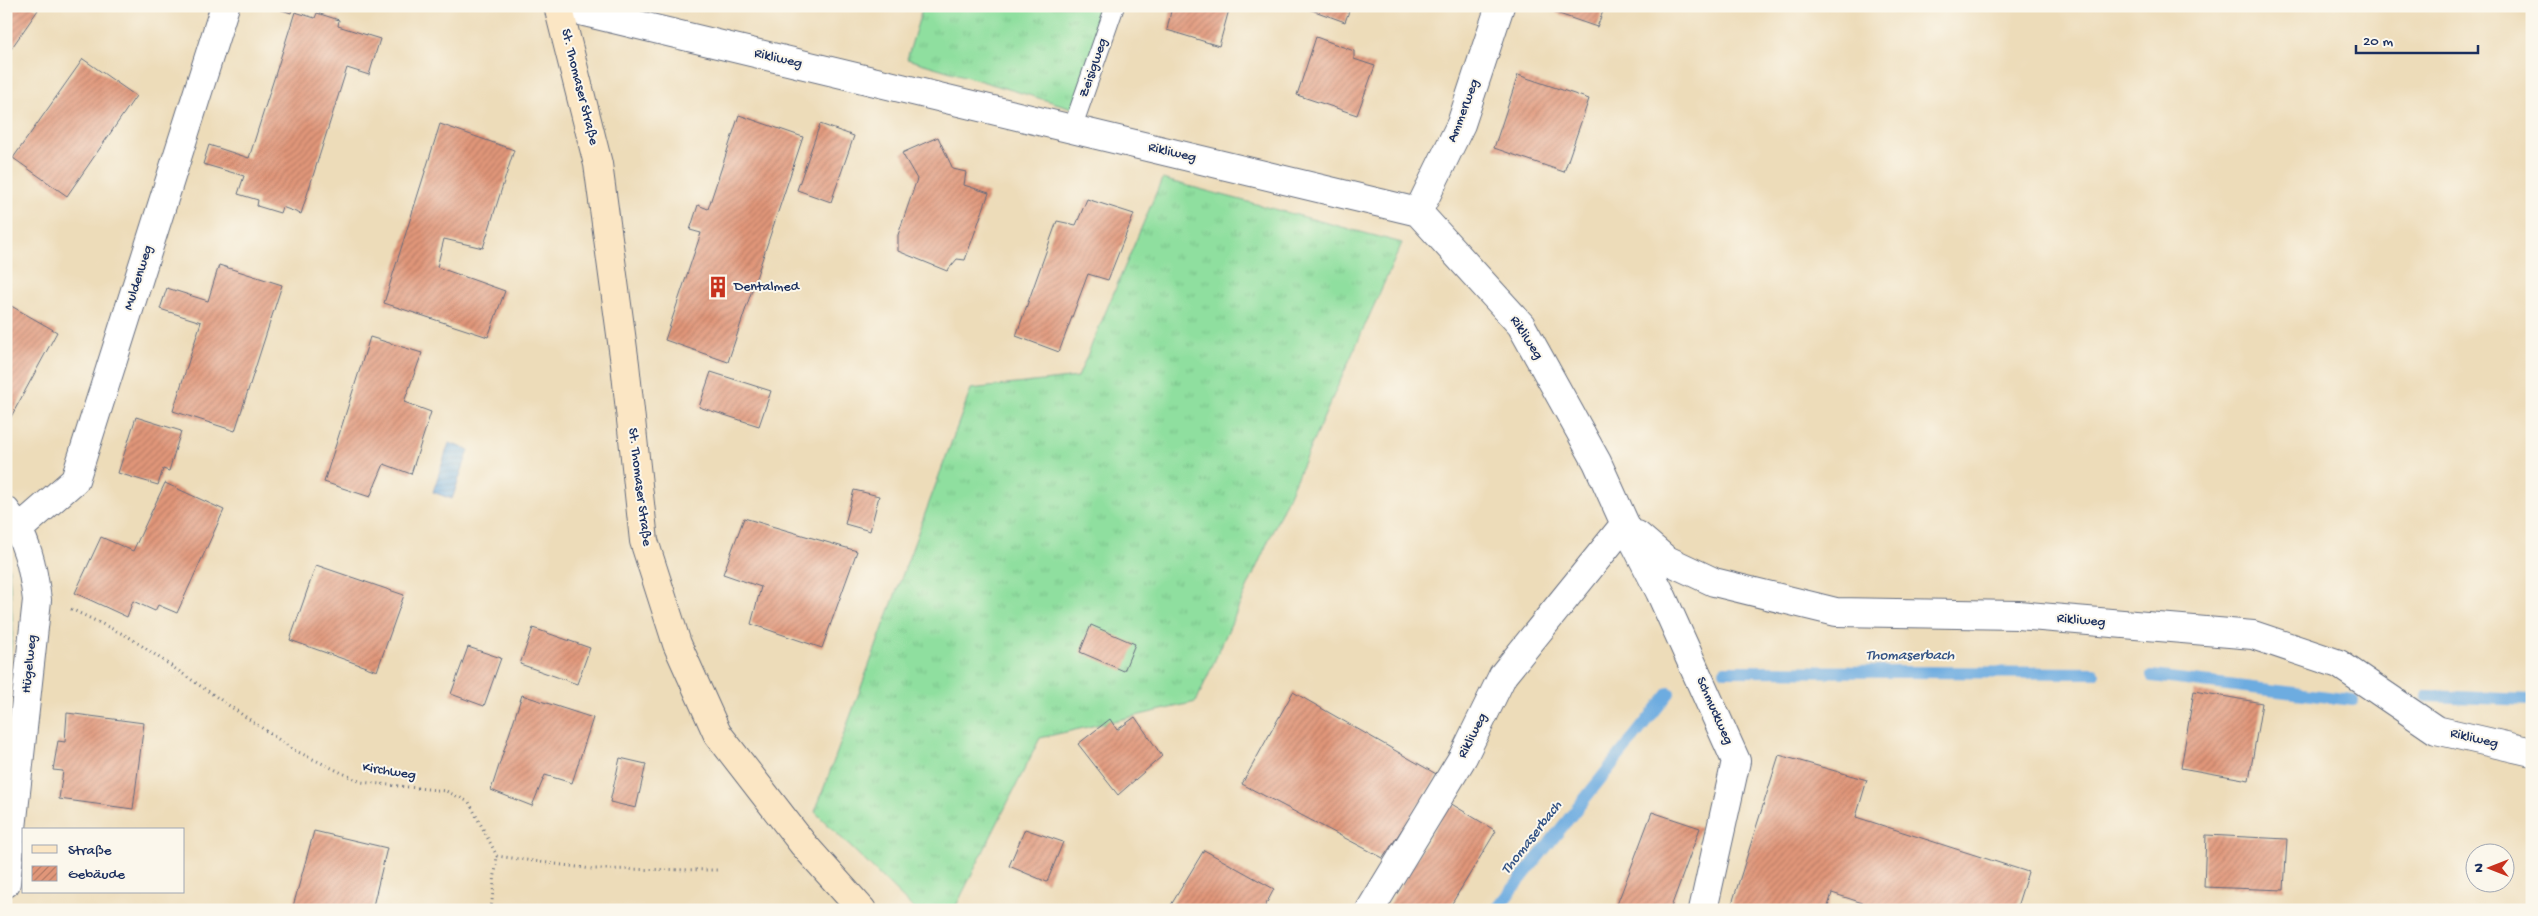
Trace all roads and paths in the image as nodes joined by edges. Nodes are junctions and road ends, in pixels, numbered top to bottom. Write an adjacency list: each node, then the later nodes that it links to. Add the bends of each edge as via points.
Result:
1 (225, 6): 7 (street, Muldenweg, via 75,480)
2 (559, 6): 5 (street, Rikliweg); 15 (main road, St. Thomaser Straße, via 598,164 625,364 644,541 677,644 717,733 803,844)
3 (1115, 6): 5 (lane, Zeisigweg)
4 (1500, 6): 6 (street, Ammerweg, via 1461,124)
5 (1072, 129): 6 (street, Rikliweg)
6 (1418, 212): 8 (street, Rikliweg, via 1521,325 1597,462)
7 (13, 520): 9 (street, Hügelweg, via 32,561)
8 (1624, 524): 10 (street, Rikliweg, via 1664,559 1714,582 1836,612 2018,615 2253,635 2339,664 2436,730); 16 (street, Rikliweg, via 1503,675 1463,756); 17 (street, Schmuckweg, via 1660,592 1736,761)
9 (37, 600): 11 (path, Kirchweg, via 59,604 129,637 294,750 361,782 446,791 469,802); 13 (street, Hügelweg)
10 (2532, 752)
11 (496, 856): 12 (path, via 592,869); 14 (path)
12 (720, 870)
13 (6, 883)
14 (491, 910)
15 (862, 910)
16 (1370, 910)
17 (1703, 910)

